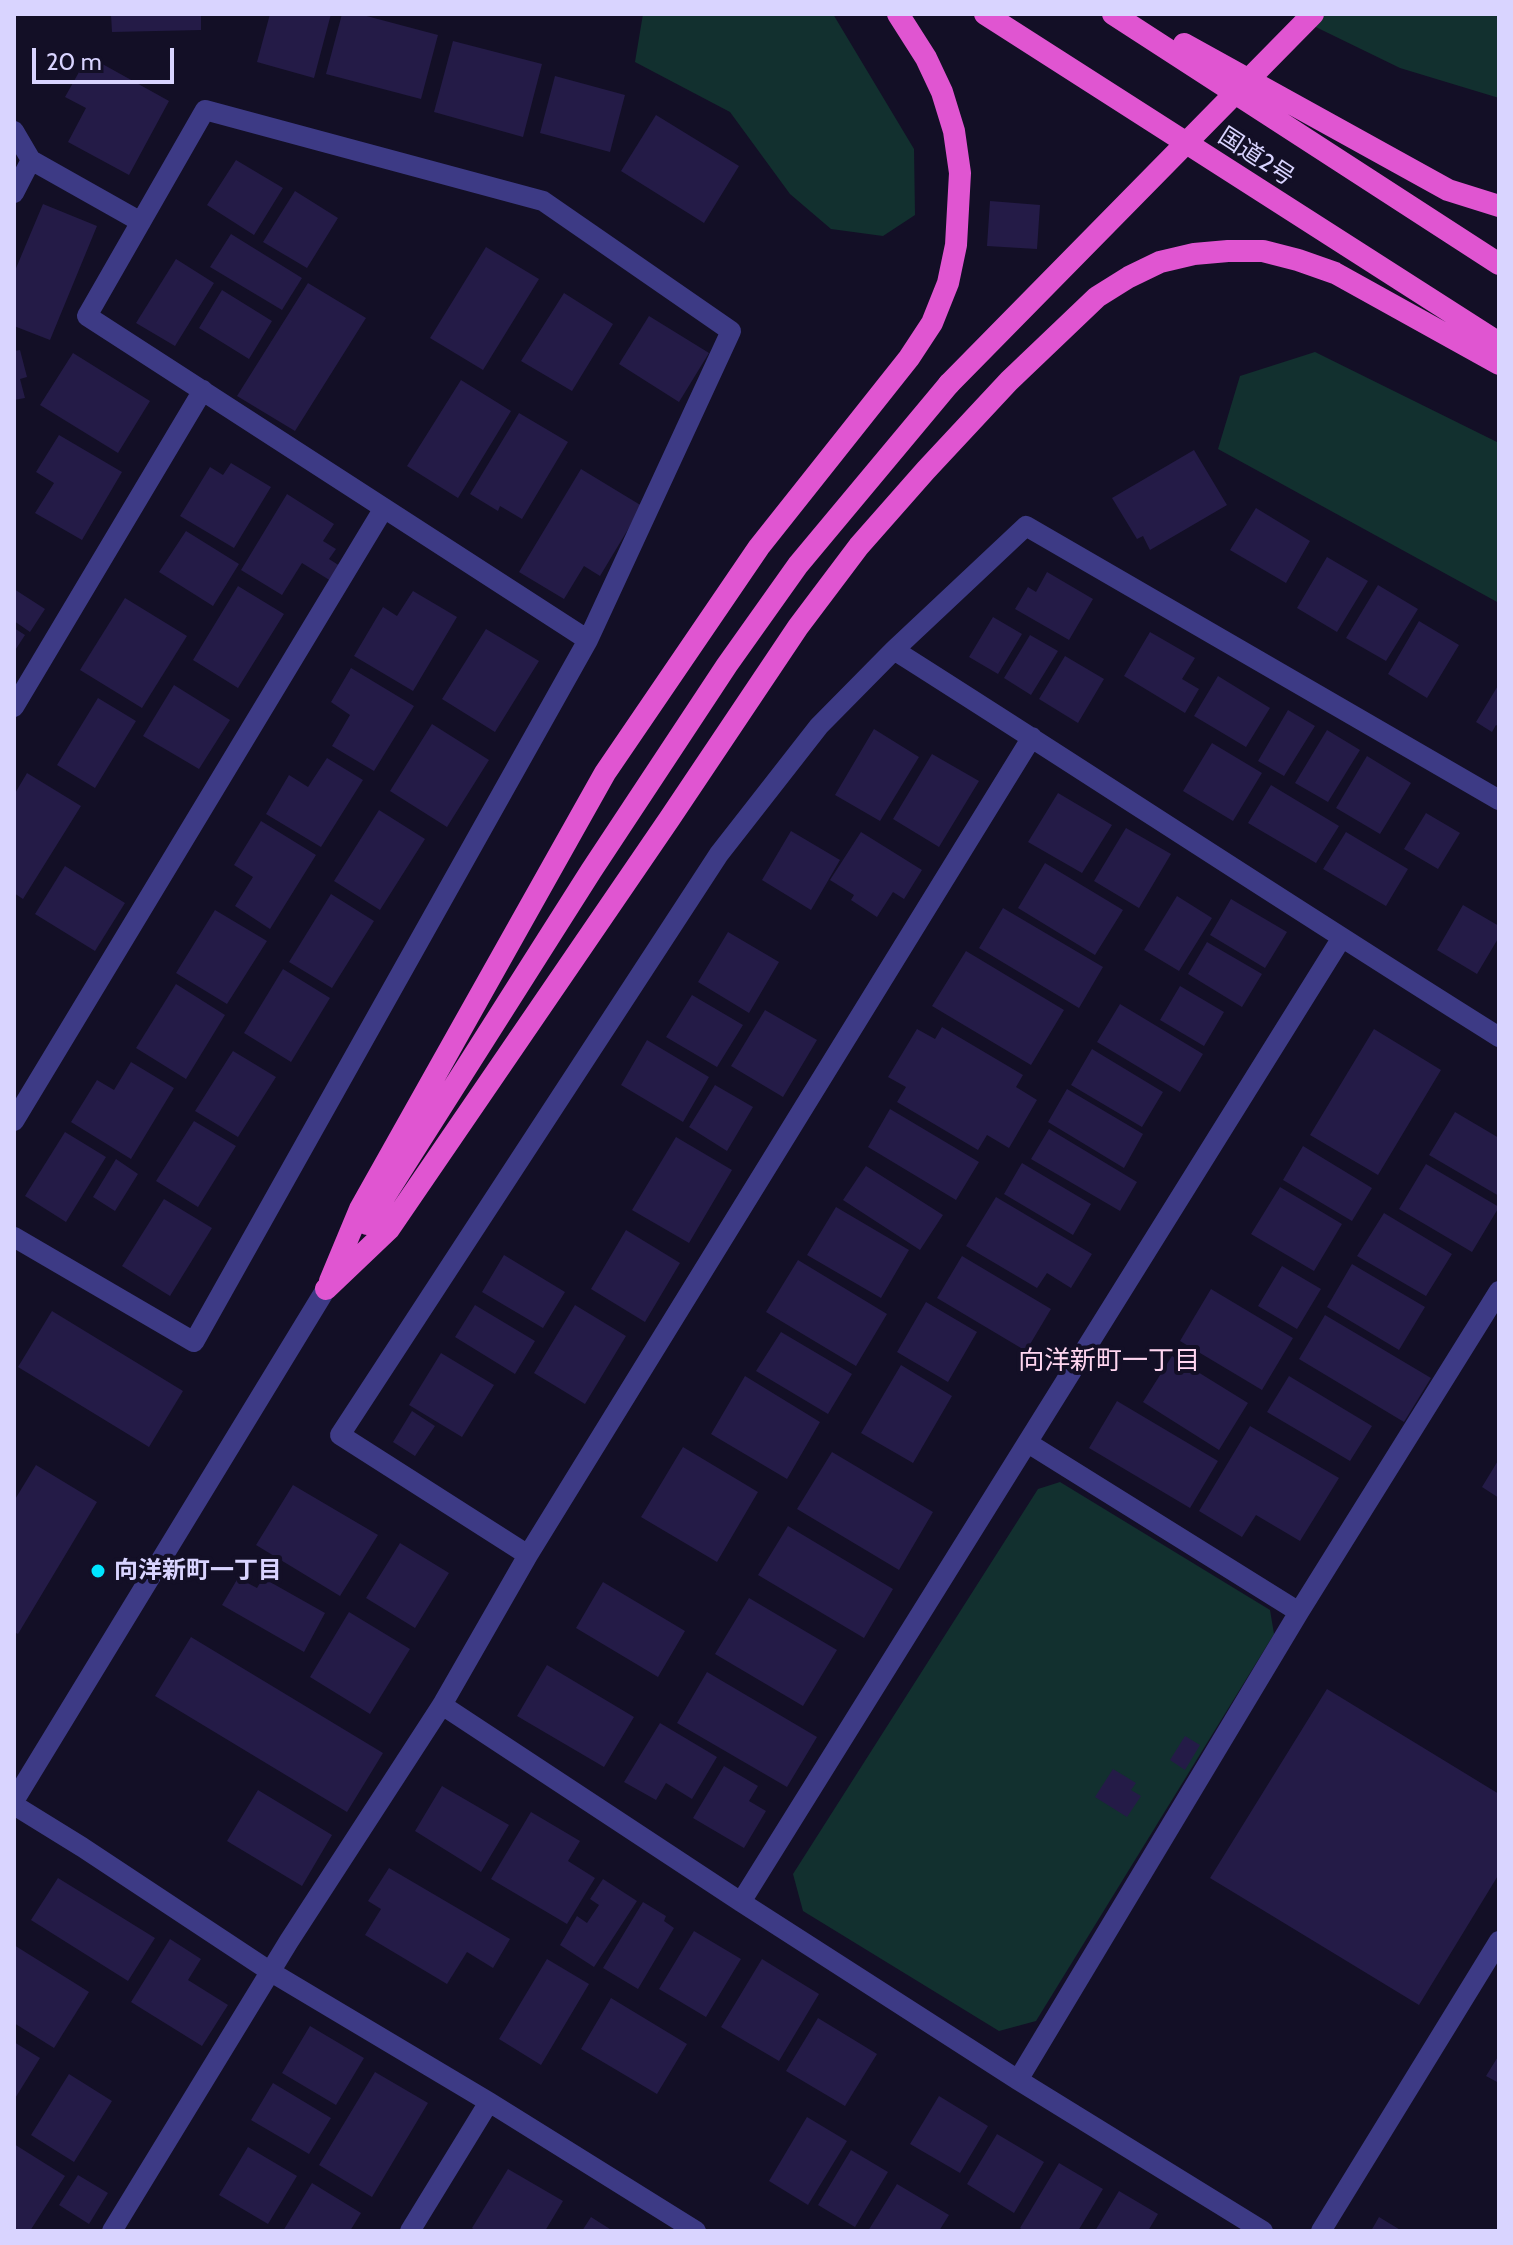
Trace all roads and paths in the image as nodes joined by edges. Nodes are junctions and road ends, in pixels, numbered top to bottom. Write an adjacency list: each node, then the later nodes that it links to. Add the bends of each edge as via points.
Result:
1 (898, 14): 25 (highway, via 942,92 960,173 956,245 932,323 759,547 605,773 360,1209)
2 (985, 14): 12 (highway, 国道2号)
3 (1113, 14): 11 (highway, 国道2号)
4 (1130, 14): 9 (highway, via 1448,190)
5 (1313, 14): 25 (highway, bridge, via 949,384 798,565 591,871)
6 (14, 131): 7 (street)
7 (31, 160): 8 (street); 10 (street)
8 (14, 193)
9 (1499, 206)
10 (141, 222): 14 (street, via 87,316); 16 (street, via 205,110 543,201 731,331)
11 (1499, 264)
12 (1499, 343)
13 (1499, 364): 25 (highway, via 1335,273 1263,251 1194,254 1160,262 1097,297 1009,381 859,546 798,627 389,1229)
14 (203, 390): 15 (street); 18 (street)
15 (384, 508): 16 (street); 23 (street)
16 (588, 640): 24 (street, via 194,1342)
17 (894, 650): 19 (street); 20 (street, via 1026,526); 28 (street, via 819,726 719,854 340,1435)
18 (14, 707)
19 (1032, 737): 21 (street); 28 (street)
20 (1499, 800)
21 (1341, 939): 22 (street); 27 (street)
22 (1499, 1037)
23 (14, 1121)
24 (17, 1247)
25 (326, 1289): 31 (street)
26 (1499, 1291): 29 (street)
27 (1028, 1443): 29 (street); 32 (street)
28 (528, 1555): 30 (street)
29 (1299, 1612): 35 (street)
30 (442, 1705): 32 (street); 34 (street)
31 (14, 1803): 34 (street)
32 (741, 1902): 35 (street)
33 (1499, 1941): 41 (street)
34 (271, 1972): 36 (street); 37 (street)
35 (1018, 2080): 40 (street)
36 (489, 2102): 38 (street); 39 (street)
37 (112, 2231)
38 (410, 2231)
39 (696, 2231)
40 (1263, 2231)
41 (1321, 2231)

